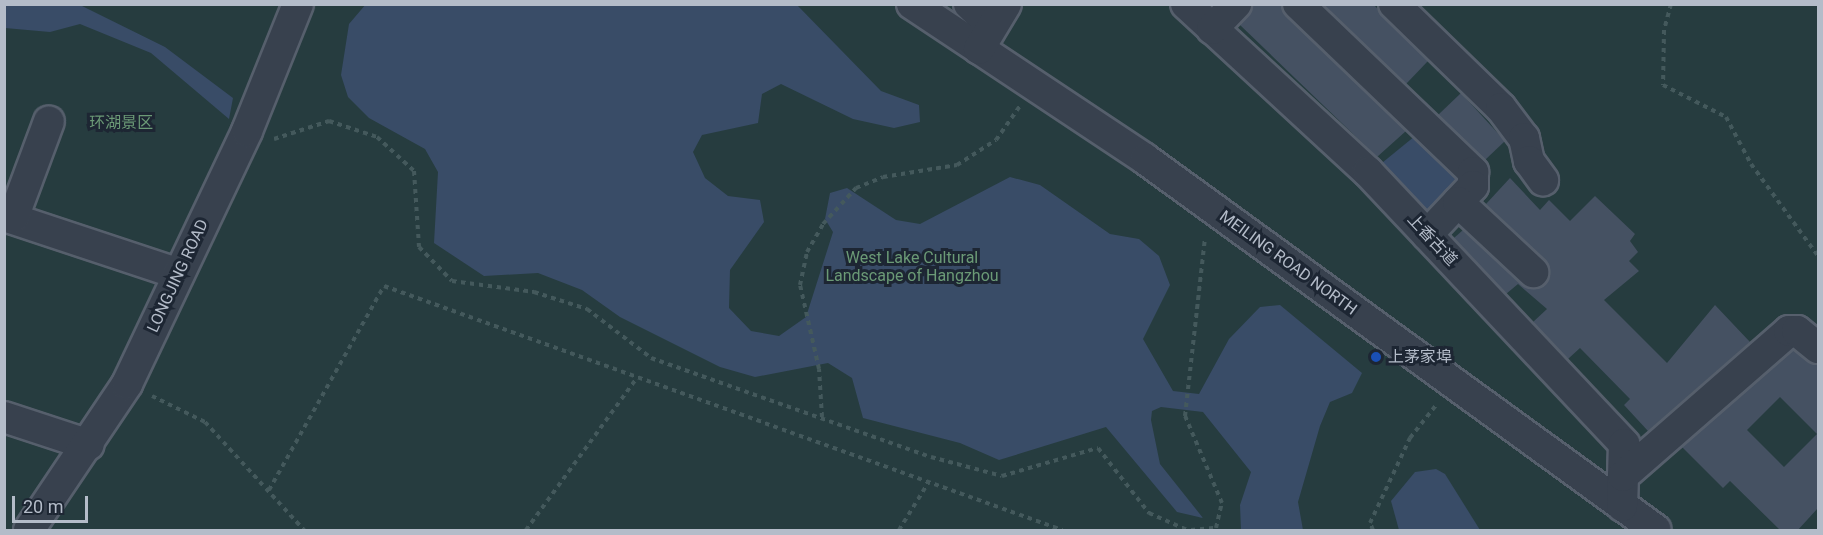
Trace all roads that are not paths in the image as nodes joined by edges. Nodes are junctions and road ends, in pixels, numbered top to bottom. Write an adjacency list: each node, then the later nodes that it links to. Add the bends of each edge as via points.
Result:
1 (298, 4): 15 (street, LONGJING ROAD, via 247,131)
2 (912, 4): 7 (street, MEILING ROAD NORTH)
3 (1186, 4): 8 (street, 上香古道)
4 (1236, 4): 8 (street)
5 (1298, 4): 11 (street, via 1473,172 1473,186)
6 (1394, 4): 10 (street, via 1502,108 1524,138 1529,161)
7 (986, 20): 20 (street, MEILING ROAD NORTH, via 1034,86 1210,206)
8 (1212, 29): 13 (street, 上香古道, via 1368,172)
9 (49, 122): 12 (street)
10 (1544, 180)
11 (1458, 202): 13 (street); 14 (street)
12 (9, 217): 15 (street)
13 (1427, 235): 19 (street, 上香古道, via 1624,444)
14 (1533, 272)
15 (179, 274): 18 (street, LONGJING ROAD, via 127,384)
16 (1818, 348): 19 (street, via 1797,331 1789,331)
17 (4, 417): 18 (street)
18 (90, 445): 21 (street, LONGJING ROAD)
19 (1623, 476): 20 (street, 上香古道)
20 (1622, 506): 22 (street, MEILING ROAD NORTH)
21 (28, 531)
22 (1656, 531)

